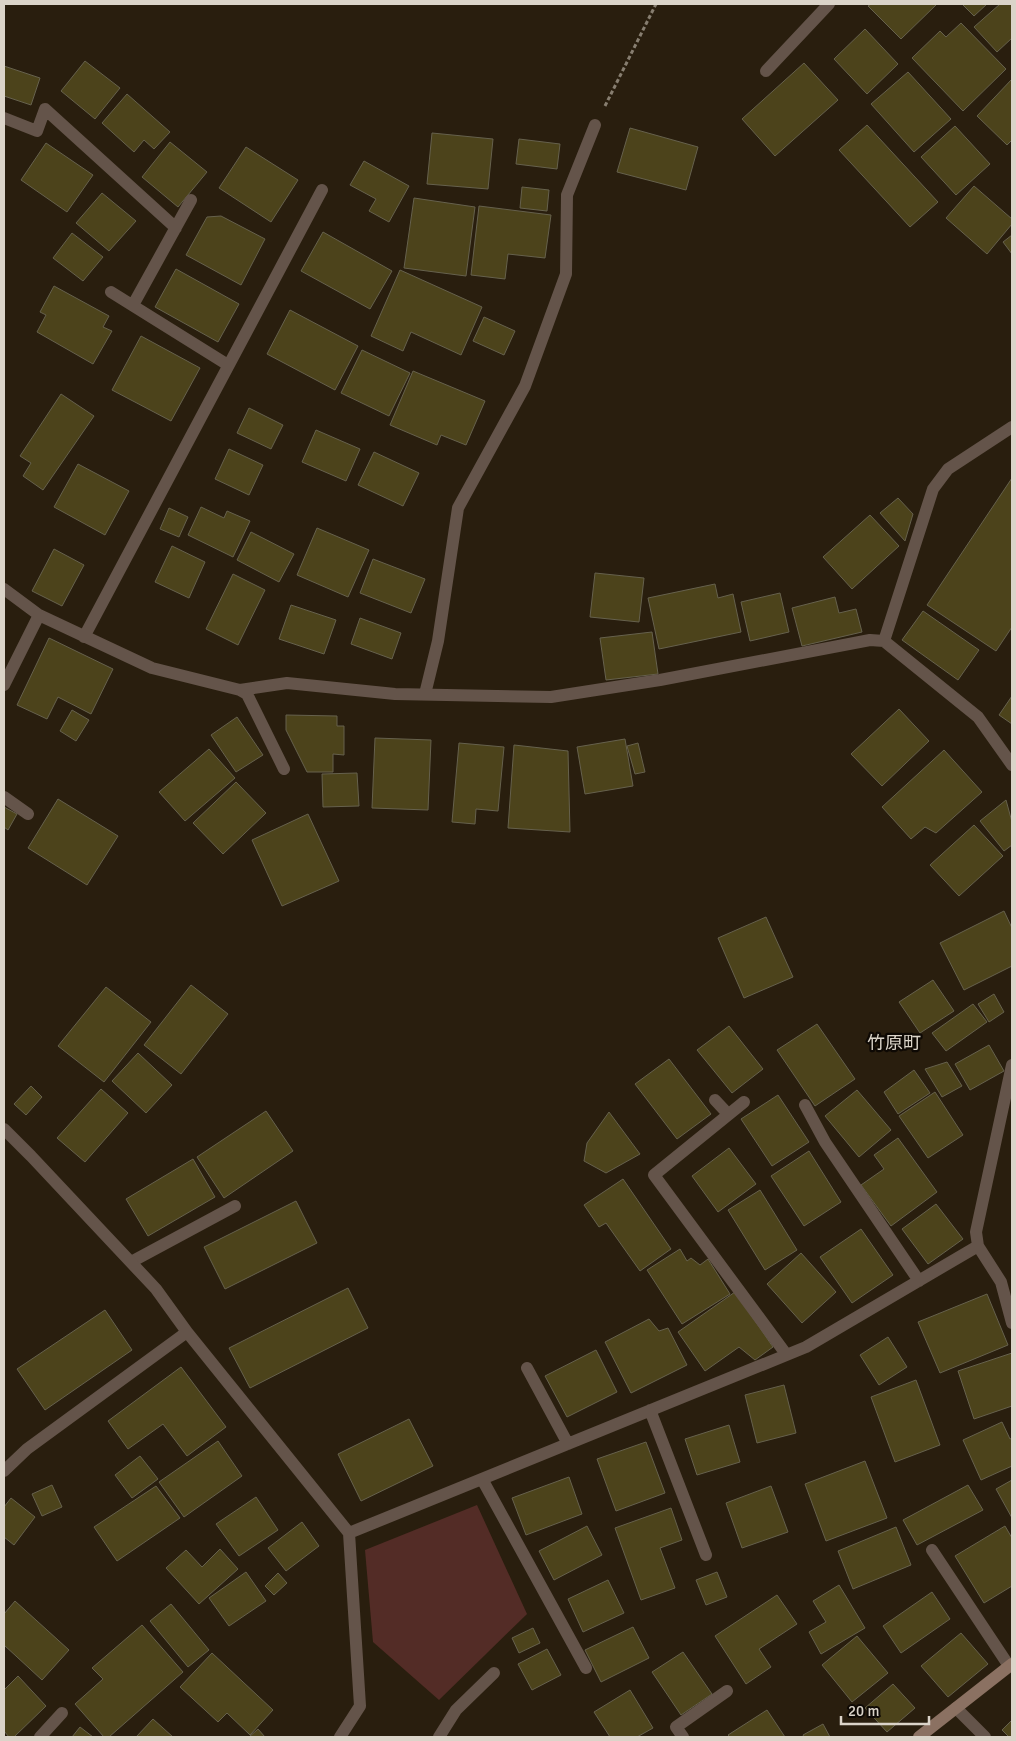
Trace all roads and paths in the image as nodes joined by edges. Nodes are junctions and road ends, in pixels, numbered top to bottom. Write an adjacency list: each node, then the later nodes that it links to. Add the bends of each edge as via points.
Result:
1 (656, 4): 5 (path)
2 (829, 4): 3 (street)
3 (766, 71)
4 (4, 118): 8 (street, via 38,131 45,109)
5 (595, 125): 19 (street, via 567,195 566,274 525,386 458,508 438,641)
6 (322, 190): 11 (street)
7 (191, 200): 8 (street)
8 (176, 228): 10 (street)
9 (111, 292): 10 (street)
10 (133, 305): 11 (street)
11 (228, 365): 15 (street)
12 (1012, 427): 16 (street, via 948,468 933,489)
13 (4, 589): 14 (street)
14 (39, 615): 15 (street); 17 (street)
15 (84, 637): 18 (street, via 152,668)
16 (884, 642): 19 (street, via 870,640 551,697); 20 (street, via 978,717)
17 (4, 685)
18 (240, 690): 19 (street, via 287,683); 21 (street, via 247,694)
19 (425, 694)
20 (1012, 765)
21 (284, 769)
22 (4, 797): 23 (street)
23 (28, 814)
24 (1012, 1065): 31 (street, via 976,1232)
25 (715, 1100): 28 (street)
26 (744, 1102): 28 (street)
27 (805, 1104): 33 (street, via 825,1142)
28 (728, 1114): 36 (street, via 654,1176)
29 (4, 1129): 32 (street)
30 (235, 1206): 32 (street)
31 (978, 1246): 33 (street); 34 (street, via 1001,1282)
32 (131, 1262): 35 (street, via 156,1289)
33 (919, 1281): 36 (street, via 806,1347)
34 (1012, 1324)
35 (187, 1332): 40 (street, via 27,1449); 42 (street)
36 (786, 1354): 38 (street)
37 (527, 1368): 39 (street)
38 (650, 1410): 39 (street); 44 (street)
39 (568, 1444): 41 (street)
40 (4, 1471)
41 (482, 1479): 42 (street); 46 (street)
42 (349, 1533): 52 (street, via 360,1706)
43 (932, 1550): 45 (street)
44 (706, 1555)
45 (1011, 1665): 49 (street)
46 (586, 1668)
47 (494, 1673): 53 (street, via 456,1710)
48 (727, 1691): 54 (street, via 676,1727)
49 (956, 1708): 55 (street); 56 (street)
50 (62, 1713): 51 (street)
51 (40, 1737)
52 (340, 1737)
53 (439, 1737)
54 (683, 1737)
55 (919, 1737)
56 (985, 1737)

